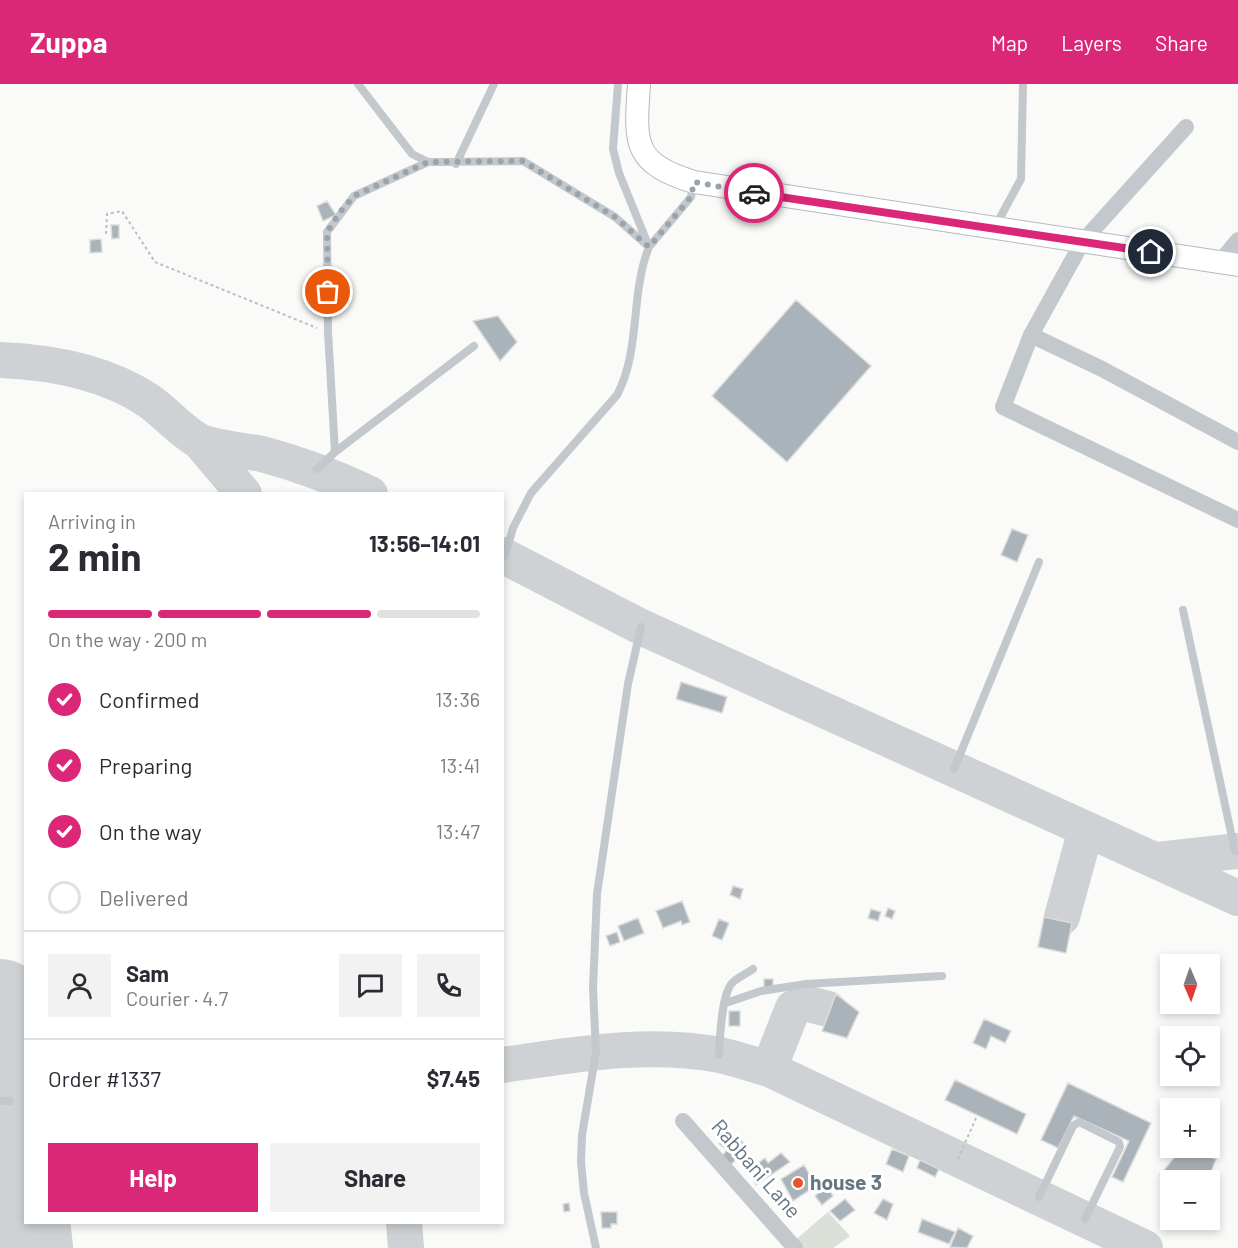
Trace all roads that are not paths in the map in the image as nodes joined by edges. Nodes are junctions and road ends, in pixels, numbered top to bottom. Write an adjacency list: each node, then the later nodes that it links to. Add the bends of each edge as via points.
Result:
1 (358, 84): 7 (lane, via 412,154)
2 (494, 84): 8 (lane)
3 (618, 84): 13 (lane, via 614,148 619,173)
4 (639, 84): 9 (street, via 637,117 643,152 650,163 665,173)
5 (1023, 84): 10 (lane, via 1021,179)
6 (1186, 127): 12 (street)
7 (428, 162): 8 (lane); 18 (lane, via 354,196 327,232)
8 (456, 164): 13 (lane, via 509,160 534,165 615,217)
9 (694, 182): 10 (street); 13 (lane, via 691,197)
10 (995, 228): 12 (street)
11 (1238, 240): 14 (street)
12 (1083, 241): 14 (street); 15 (street)
13 (649, 247): 21 (lane, via 641,267 626,378 617,395 531,493 513,528)
14 (1229, 264)
15 (1031, 334): 17 (street); 20 (street, via 1003,407)
16 (474, 346): 18 (lane)
17 (1238, 442)
18 (335, 452): 19 (lane)
19 (317, 469)
20 (1238, 520)
21 (505, 556)
22 (1039, 562): 25 (lane)
23 (1183, 610): 26 (lane)
24 (641, 627): 36 (lane, via 628,684 597,894 592,988 596,1052 581,1162)
25 (954, 769)
26 (1235, 851)
27 (753, 969): 29 (lane, via 732,983)
28 (942, 976): 29 (lane, via 806,984 761,991)
29 (726, 1003): 30 (lane, via 720,1021)
30 (719, 1055)
31 (0, 1101): 32 (lane)
32 (10, 1101)
33 (683, 1121): 37 (street, Rabbani Lane)
34 (1039, 1197): 35 (lane, via 1073,1126 1079,1122 1119,1142 1120,1147)
35 (1085, 1219)
36 (596, 1248)
37 (795, 1248)

